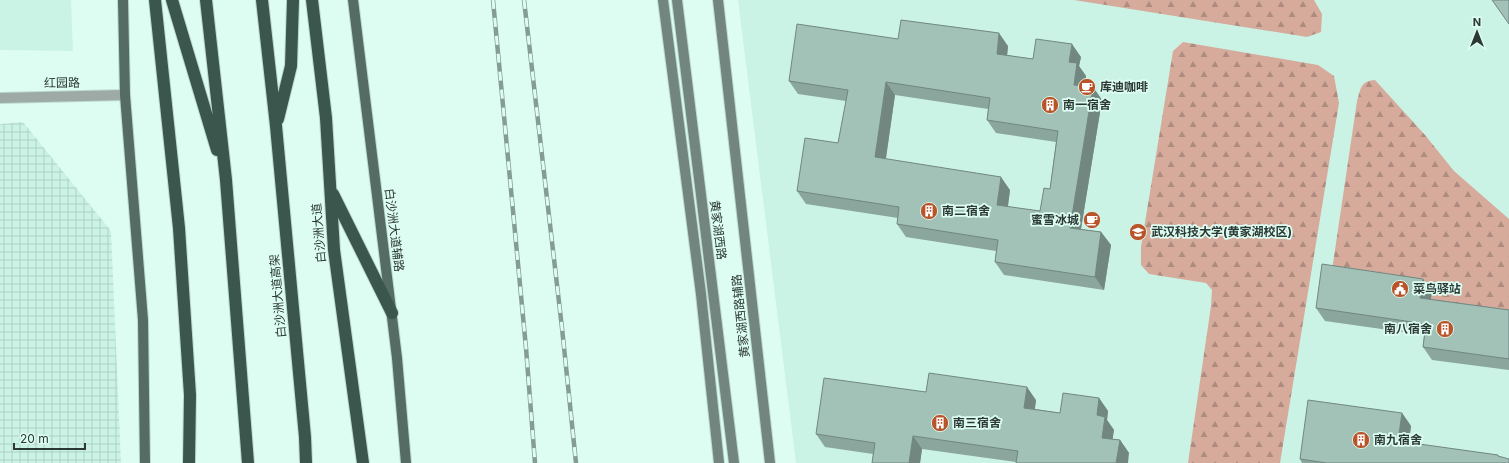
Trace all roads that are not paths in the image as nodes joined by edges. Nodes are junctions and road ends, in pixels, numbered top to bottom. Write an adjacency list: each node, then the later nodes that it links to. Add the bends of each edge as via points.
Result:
1 (123, 0): 12 (main road)
2 (155, 0): 19 (highway, via 179,228 190,395)
3 (172, 0): 15 (highway)
4 (206, 0): 15 (highway)
5 (262, 0): 14 (highway)
6 (293, 0): 14 (highway, via 291,66)
7 (312, 0): 16 (highway, 白沙洲大道, via 326,118)
8 (353, 0): 17 (main road, 白沙洲大道辅路)
9 (663, 0): 24 (main road, via 701,294)
10 (676, 0): 25 (main road, 黄家湖西路)
11 (718, 0): 26 (main road, 黄家湖西路辅路)
12 (125, 95): 13 (street, 红园路); 18 (main road, via 143,320)
13 (0, 98)
14 (276, 126): 21 (highway, 白沙洲大道高架)
15 (226, 180): 20 (highway)
16 (330, 188): 17 (highway); 22 (highway, 白沙洲大道, via 334,250)
17 (392, 313): 23 (main road, 白沙洲大道辅路)
18 (145, 463)
19 (189, 463)
20 (248, 463)
21 (306, 463)
22 (363, 463)
23 (406, 463)
24 (719, 463)
25 (734, 463)
26 (770, 463)

